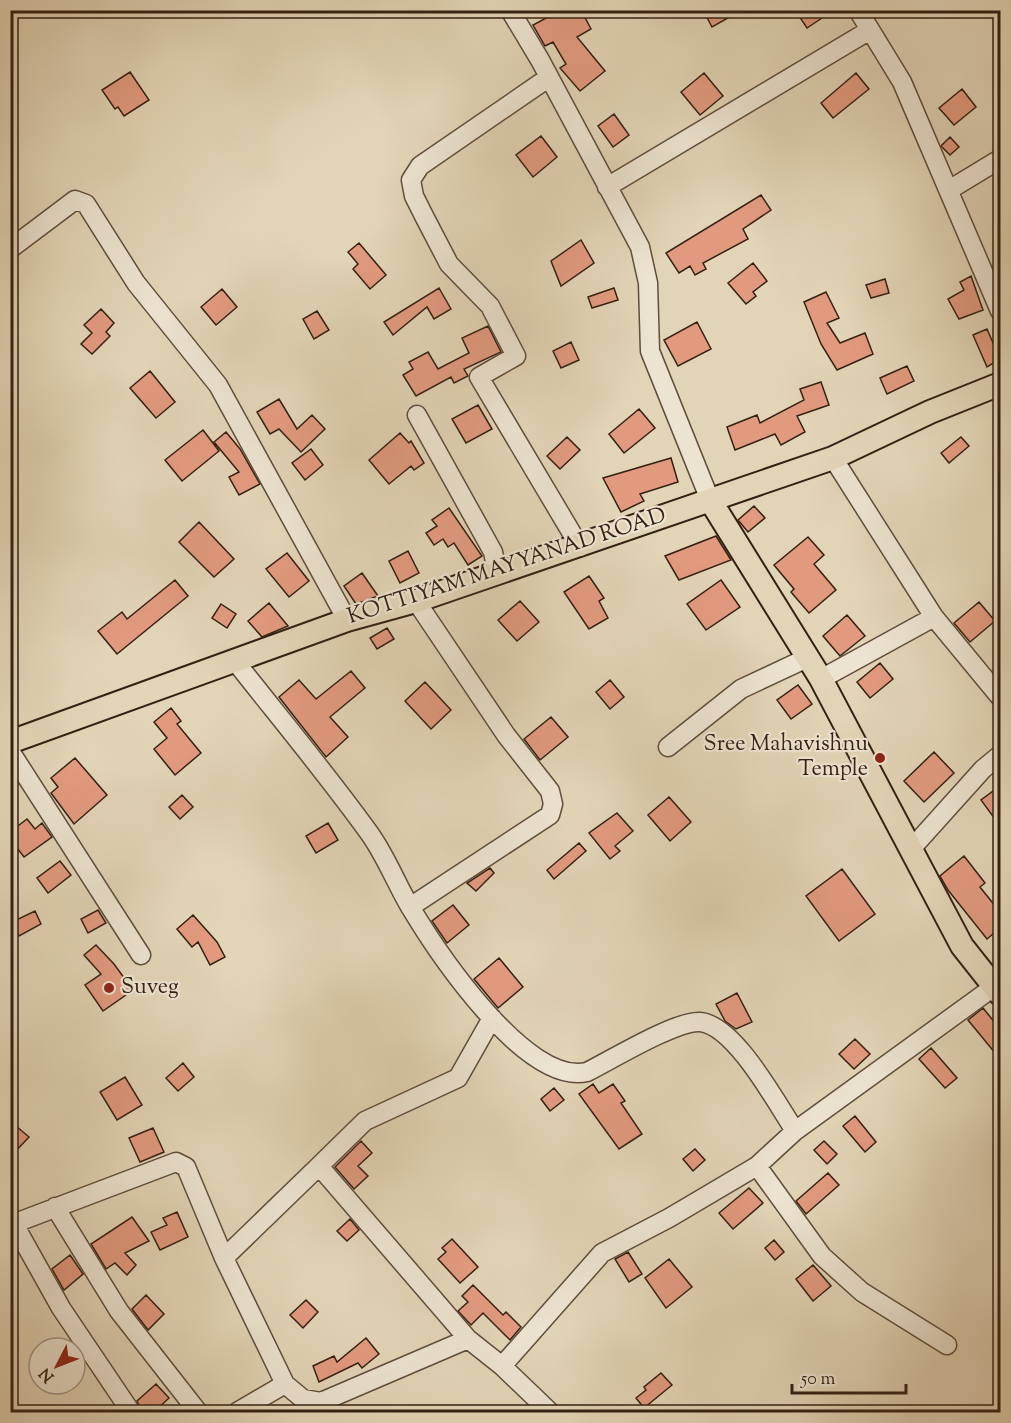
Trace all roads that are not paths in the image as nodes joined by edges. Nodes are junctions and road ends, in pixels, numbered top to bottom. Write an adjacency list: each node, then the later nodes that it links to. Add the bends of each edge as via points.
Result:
1 (510, 10): 4 (street)
2 (861, 11): 3 (street)
3 (870, 30): 6 (street); 7 (street, via 902,82)
4 (548, 78): 6 (street); 14 (street, via 420,166 411,180 419,206 449,264 490,306 516,356 479,377)
5 (1000, 159): 7 (street)
6 (607, 187): 13 (street, via 640,247 648,283 650,351)
7 (949, 190): 9 (street)
8 (10, 249): 18 (street, via 75,200 86,204 136,283 218,385)
9 (1000, 311)
10 (1000, 384): 12 (main road, KOTTIYAM MAYYANAD ROAD)
11 (417, 415): 15 (street, via 493,552)
12 (833, 458): 13 (main road, KOTTIYAM MAYYANAD ROAD); 17 (street)
13 (710, 500): 14 (main road, KOTTIYAM MAYYANAD ROAD); 19 (main road)
14 (580, 547): 15 (main road, KOTTIYAM MAYYANAD ROAD)
15 (497, 572): 16 (main road, KOTTIYAM MAYYANAD ROAD)
16 (416, 602): 18 (main road, KOTTIYAM MAYYANAD ROAD); 28 (street, via 506,735 550,791 553,804 550,815)
17 (934, 617): 21 (street); 22 (street)
18 (347, 620): 20 (main road, KOTTIYAM MAYYANAD ROAD)
19 (807, 658): 21 (main road); 24 (street, via 741,689)
20 (235, 661): 23 (main road, KOTTIYAM MAYYANAD ROAD); 28 (street, via 369,832)
21 (820, 680): 27 (main road)
22 (1000, 697)
23 (10, 742)
24 (668, 747)
25 (10, 751): 29 (street)
26 (1000, 755): 27 (street)
27 (912, 848): 30 (main road, via 962,946)
28 (410, 907): 31 (street, via 448,966)
29 (141, 955)
30 (998, 990): 32 (street)
31 (492, 1018): 32 (street, via 507,1036 541,1060 574,1075 665,1032 701,1022 735,1043); 33 (street, via 458,1078 365,1121)
32 (795, 1131): 34 (street)
33 (320, 1166): 37 (street); 38 (street)
34 (758, 1166): 39 (street, via 822,1256 862,1292); 40 (street, via 602,1252)
35 (55, 1206): 36 (street); 37 (street, via 176,1162 186,1167); 43 (street, via 119,1311)
36 (11, 1222): 42 (street, via 60,1308)
37 (224, 1258): 41 (street)
38 (468, 1339): 40 (street); 41 (street, via 321,1402 303,1399)
39 (947, 1345)
40 (502, 1366): 45 (street)
41 (285, 1384): 44 (street)
42 (130, 1413)
43 (198, 1413)
44 (237, 1413)
45 (550, 1413)

